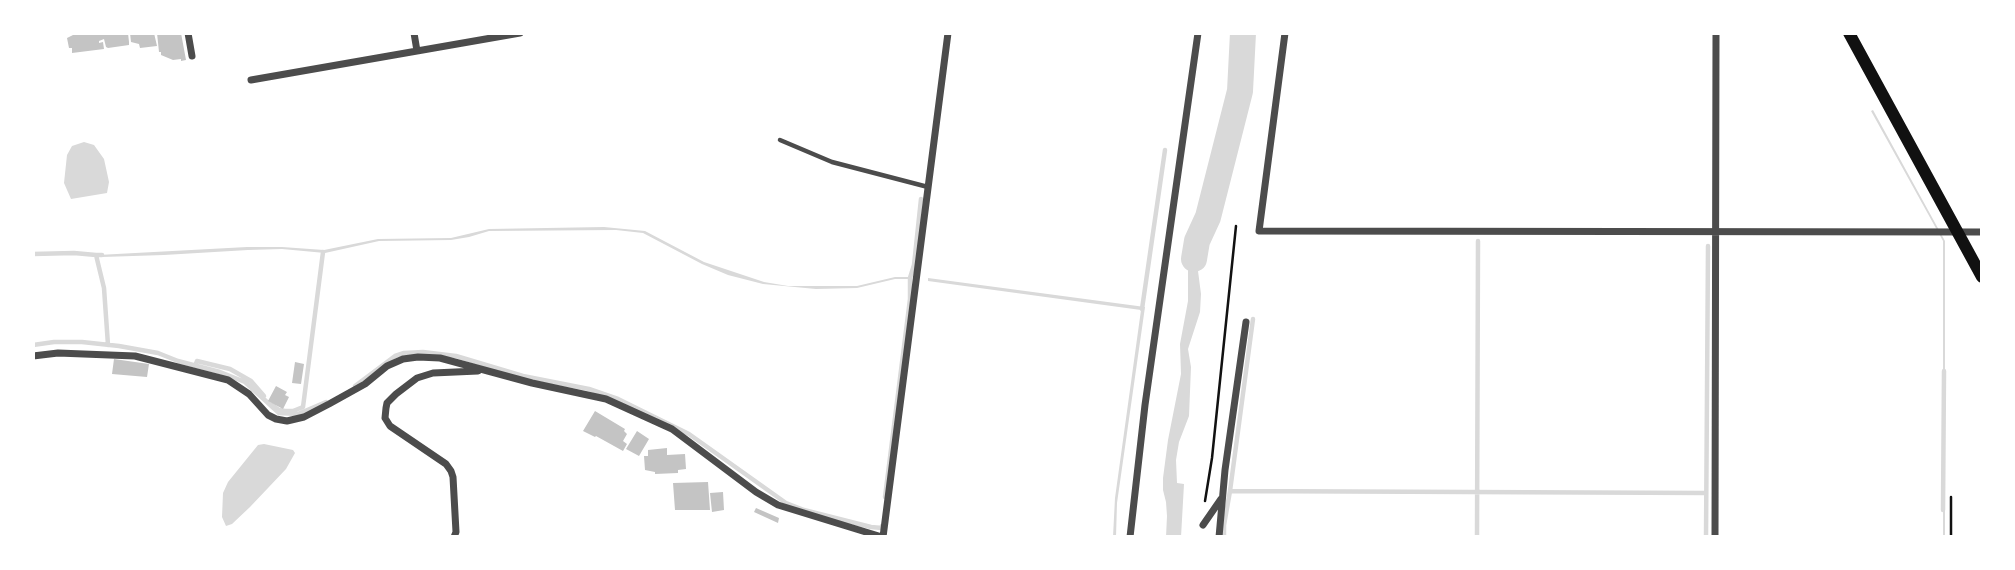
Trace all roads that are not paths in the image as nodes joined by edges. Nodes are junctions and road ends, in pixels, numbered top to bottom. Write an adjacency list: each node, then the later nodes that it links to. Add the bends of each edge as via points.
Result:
1 (188, 33): 10 (street)
2 (414, 33): 9 (street)
3 (520, 33): 9 (street)
4 (948, 33): 13 (street)
5 (1198, 33): 25 (street)
6 (1285, 33): 14 (street, via 1259,231)
7 (1716, 33): 14 (street)
8 (1849, 33): 15 (main road)
9 (417, 51): 11 (street)
10 (192, 56)
11 (251, 80)
12 (780, 140): 13 (lane, via 832,162)
13 (929, 187): 24 (street)
14 (1715, 232): 15 (street); 27 (street)
15 (1958, 232): 16 (street); 17 (main road)
16 (1982, 232)
17 (1982, 277)
18 (1246, 322): 21 (street)
19 (33, 356): 20 (street, via 135,356 228,380 271,417 287,421 329,404 402,359 440,358)
20 (485, 371): 23 (street, via 417,378 386,408 390,426 451,471); 24 (street, via 606,399 672,429 778,505)
21 (1222, 499): 22 (street); 26 (street)
22 (1203, 525)
23 (454, 537)
24 (883, 537)
25 (1130, 537)
26 (1219, 537)
27 (1715, 537)

